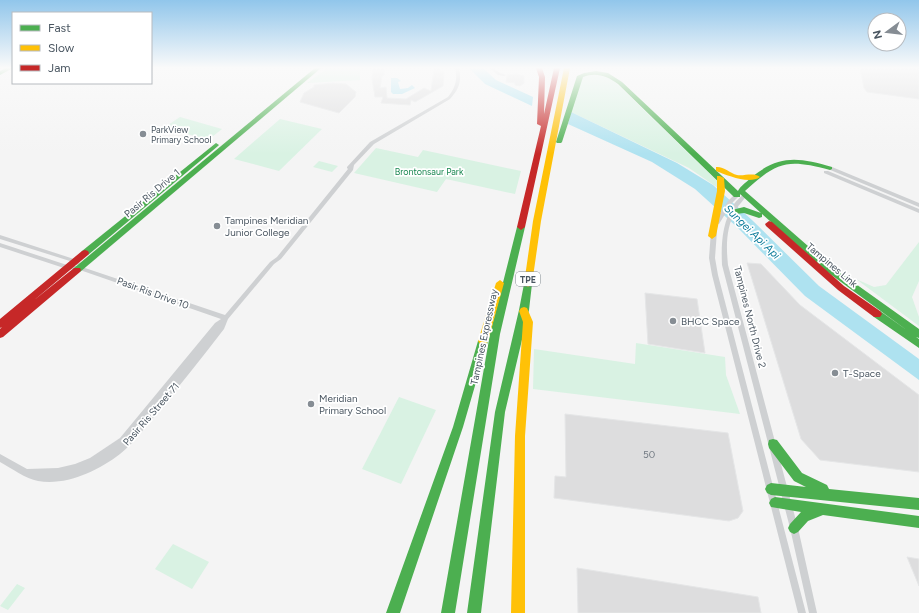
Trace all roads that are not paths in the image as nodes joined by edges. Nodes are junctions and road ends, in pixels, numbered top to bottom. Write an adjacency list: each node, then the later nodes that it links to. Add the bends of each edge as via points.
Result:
1 (277, 97): 25 (main road, Pasir Ris Drive 1)
2 (283, 97): 25 (main road, Pasir Ris Drive 1)
3 (450, 97): 29 (street, Pasir Ris Street 71, via 372,143 279,258)
4 (541, 97): 10 (main road, via 539,118)
5 (550, 97): 10 (main road, Tampines Expressway / TPE)
6 (561, 97): 15 (main road, TPE)
7 (574, 97): 15 (main road)
8 (634, 97): 12 (main road)
9 (641, 97): 12 (main road)
10 (542, 140): 21 (main road, Tampines Expressway / TPE)
11 (828, 170): 13 (main road, Tampines North Drive 2, via 807,161 791,160 765,168); 14 (main road, Tampines North Drive 2, via 798,165 778,166); 16 (street); 17 (street)
12 (719, 174): 13 (main road, via 742,178); 14 (main road); 18 (main road, via 722,190)
13 (756, 177): 14 (main road, Tampines North Drive 2)
14 (739, 197): 18 (street, Tampines North Drive 2); 19 (street, Tampines North Drive 2); 20 (main road, Tampines Link); 26 (main road, Tampines Link)
15 (541, 202): 28 (main road, TPE)
16 (919, 205)
17 (919, 211)
18 (719, 213): 22 (main road, via 712,226)
19 (731, 213): 20 (main road, via 744,210); 34 (street, Tampines North Drive 2, via 724,244 725,265)
20 (759, 215): 27 (main road, Tampines Link)
21 (523, 219): 45 (main road, via 497,292 458,427); 48 (main road, Tampines Expressway / TPE, via 502,300 486,379)
22 (712, 236): 36 (street, via 715,275)
23 (0, 237): 25 (street, Pasir Ris Drive 10)
24 (0, 246): 25 (street, Pasir Ris Drive 10)
25 (74, 265): 29 (street, Pasir Ris Drive 10); 30 (main road, Pasir Ris Drive 1); 31 (main road, Pasir Ris Drive 1)
26 (829, 270): 27 (main road, via 830,276); 32 (main road, Tampines Link)
27 (841, 288): 33 (main road, Tampines Link)
28 (524, 310): 49 (main road, TPE, via 500,412); 50 (main road, via 528,328 520,436)
29 (226, 318): 35 (street, Pasir Ris Street 71, via 217,325 123,440 93,461 58,472 28,472)
30 (0, 324)
31 (0, 334)
32 (919, 334)
33 (919, 344)
34 (773, 444): 37 (street, Tampines North Drive 2); 38 (main road, via 796,477 810,486)
35 (0, 458)
36 (771, 488): 37 (main road); 39 (street)
37 (784, 490): 38 (main road); 41 (street, Tampines North Drive 2)
38 (842, 495): 40 (main road)
39 (775, 503): 41 (main road); 51 (street)
40 (919, 504)
41 (788, 505): 42 (main road); 44 (street, Tampines North Drive 2)
42 (823, 510): 43 (main road); 44 (main road, via 804,517)
43 (919, 522)
44 (794, 528): 52 (street, Tampines North Drive 2)
45 (410, 568): 46 (main road); 47 (main road)
46 (393, 613)
47 (398, 613)
48 (448, 613)
49 (474, 613)
50 (518, 613)
51 (802, 613)
52 (813, 613)

